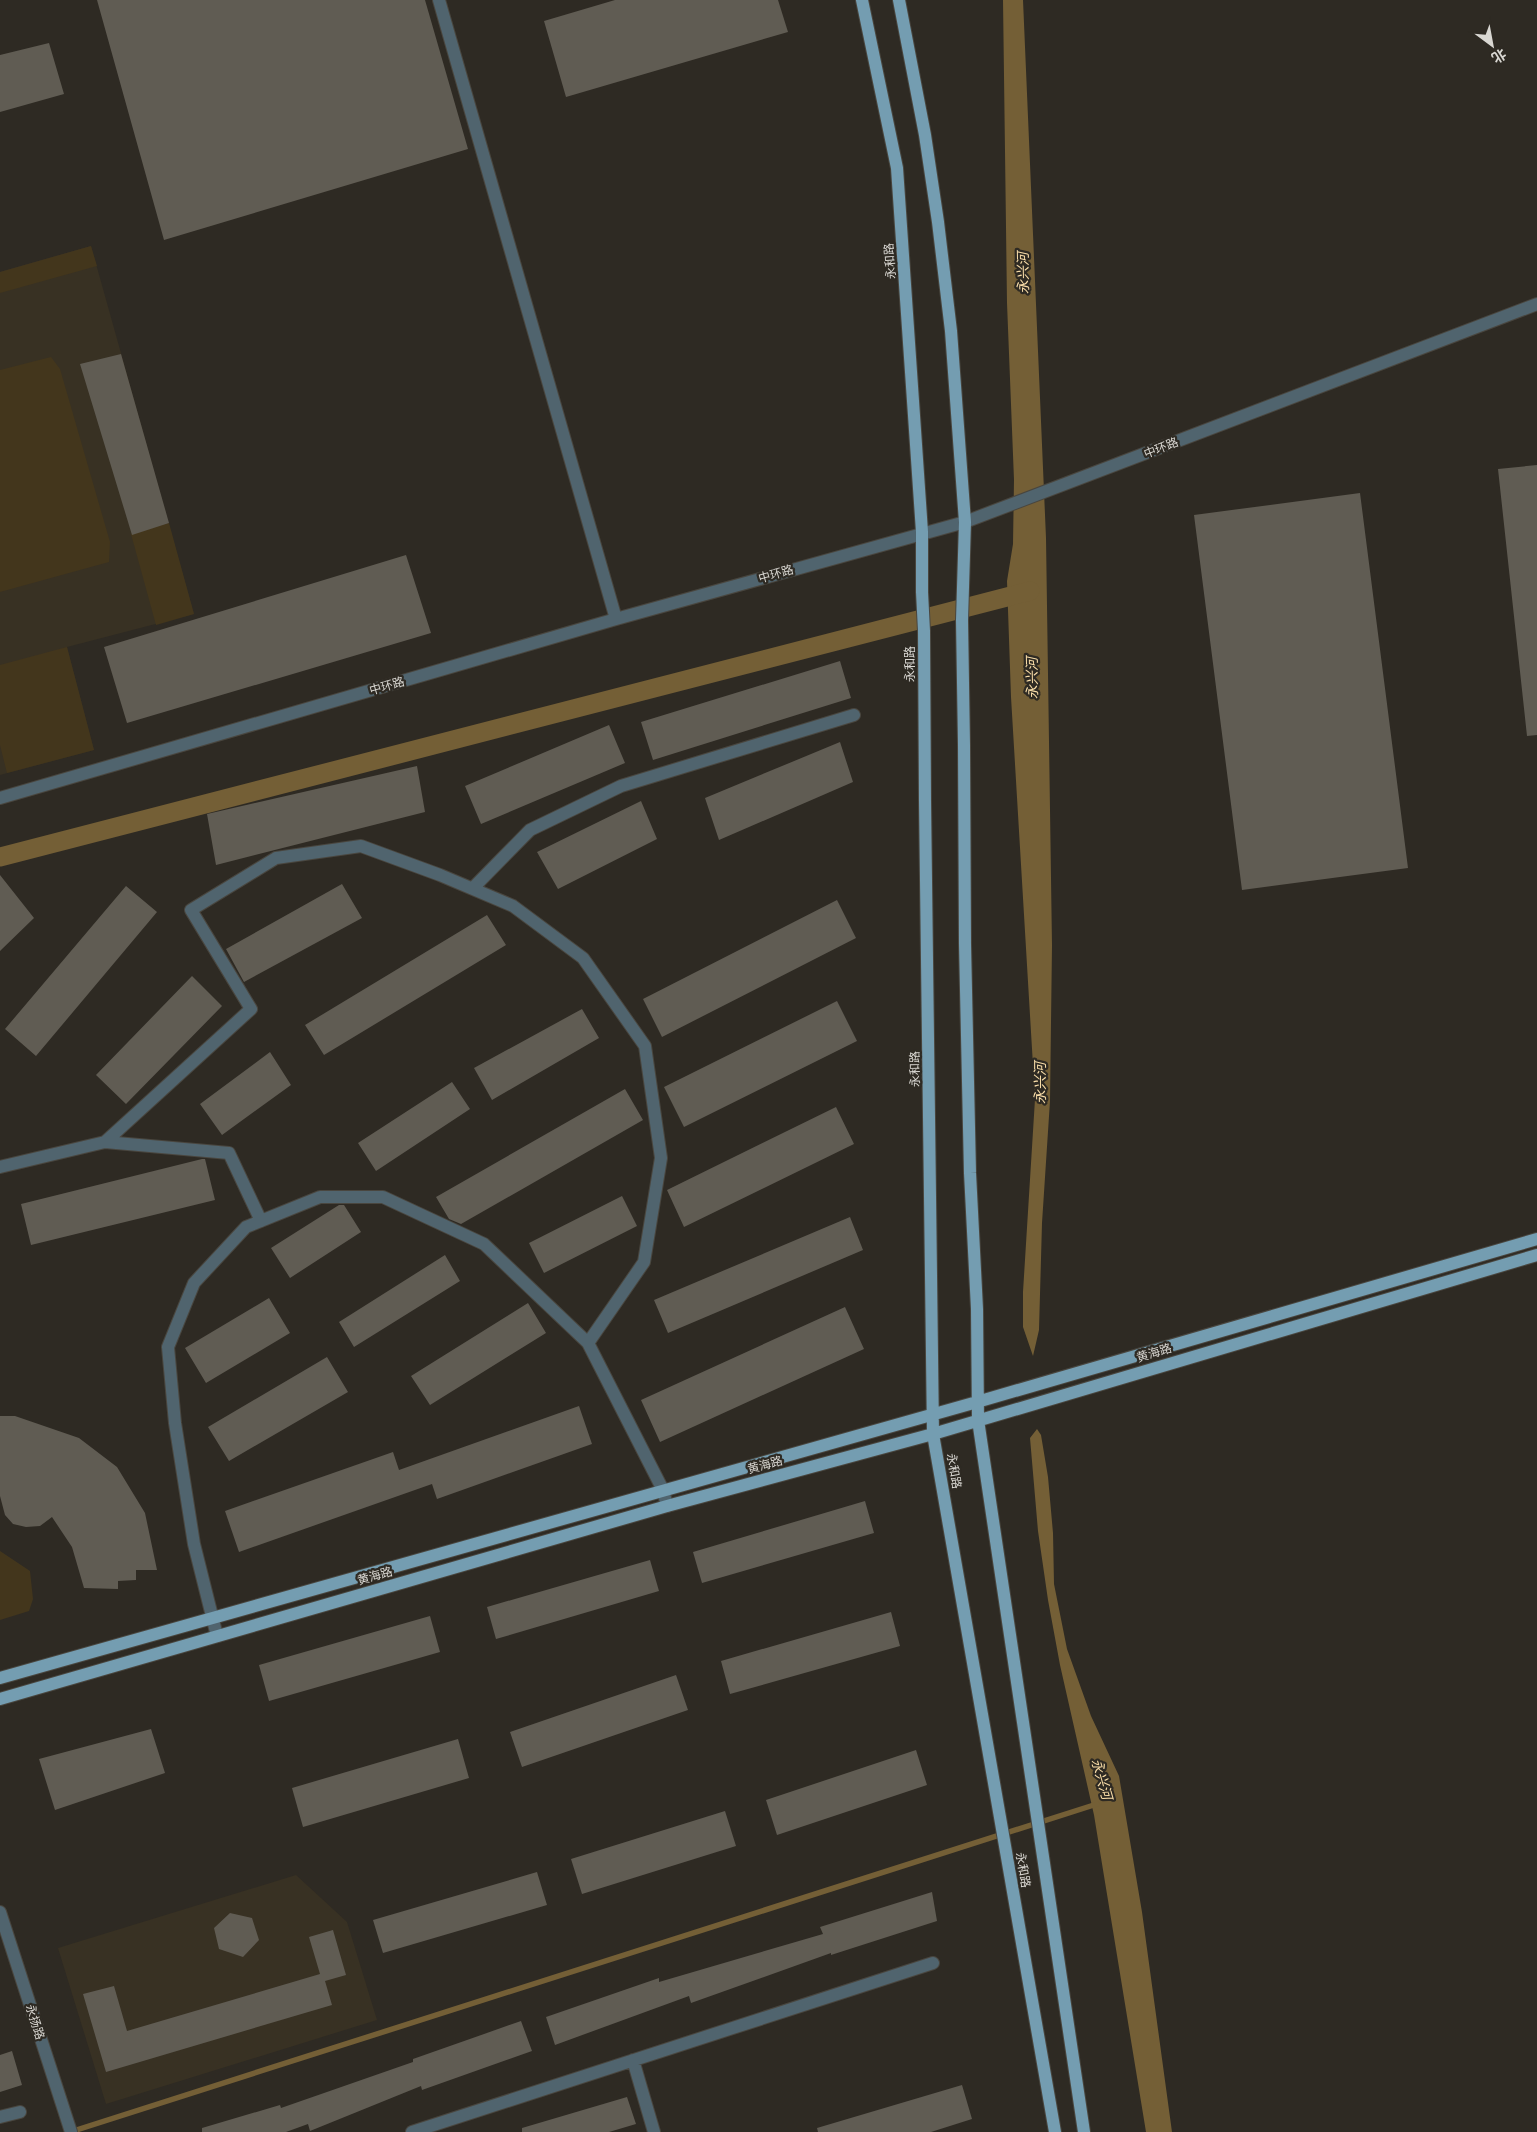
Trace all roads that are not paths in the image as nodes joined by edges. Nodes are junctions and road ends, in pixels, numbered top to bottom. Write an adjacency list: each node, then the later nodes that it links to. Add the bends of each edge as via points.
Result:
1 (439, 0): 7 (street)
2 (862, 0): 6 (main road, 永和路, via 897,168)
3 (899, 0): 5 (main road, 永和路, via 938,222 951,331)
4 (1537, 304): 5 (street, 中环路)
5 (965, 522): 6 (street, 中环路); 17 (main road, 永和路, via 962,586 965,944)
6 (922, 532): 7 (street, 中环路); 18 (main road, 永和路)
7 (616, 619): 9 (street, 中环路)
8 (854, 715): 10 (street, via 621,786 530,830)
9 (0, 798)
10 (474, 888): 11 (street, via 361,846 276,858 190,910 251,1010); 16 (street, via 513,906 583,958 645,1046 661,1158 644,1262)
11 (105, 1142): 12 (street); 13 (street, via 229,1153)
12 (0, 1167)
13 (261, 1221): 16 (street, via 320,1197 383,1197 484,1244); 23 (street, via 246,1227 194,1283 168,1347 175,1424 194,1544)
14 (1537, 1240): 17 (main road, 黄海路)
15 (1537, 1255): 19 (main road, 黄海路)
16 (588, 1343): 21 (street)
17 (977, 1402): 18 (main road, 黄海路); 19 (main road, 永和路)
18 (932, 1415): 20 (main road, 永和路); 21 (main road, 黄海路)
19 (978, 1420): 20 (main road, 黄海路); 36 (main road, 永和路)
20 (933, 1434): 22 (main road, 黄海路); 35 (main road, 永和路)
21 (663, 1490): 22 (street); 23 (main road, 黄海路)
22 (667, 1506): 24 (main road, 黄海路)
23 (213, 1619): 24 (street); 25 (main road, 黄海路)
24 (217, 1636): 26 (main road, 黄海路)
25 (0, 1678)
26 (0, 1699)
27 (0, 1912): 32 (street, 永扬路)
28 (933, 1963): 29 (street)
29 (633, 2060): 33 (street); 34 (street)
30 (20, 2112): 31 (street)
31 (0, 2117)
32 (70, 2128)
33 (412, 2132)
34 (654, 2132)
35 (1055, 2132)
36 (1084, 2132)

